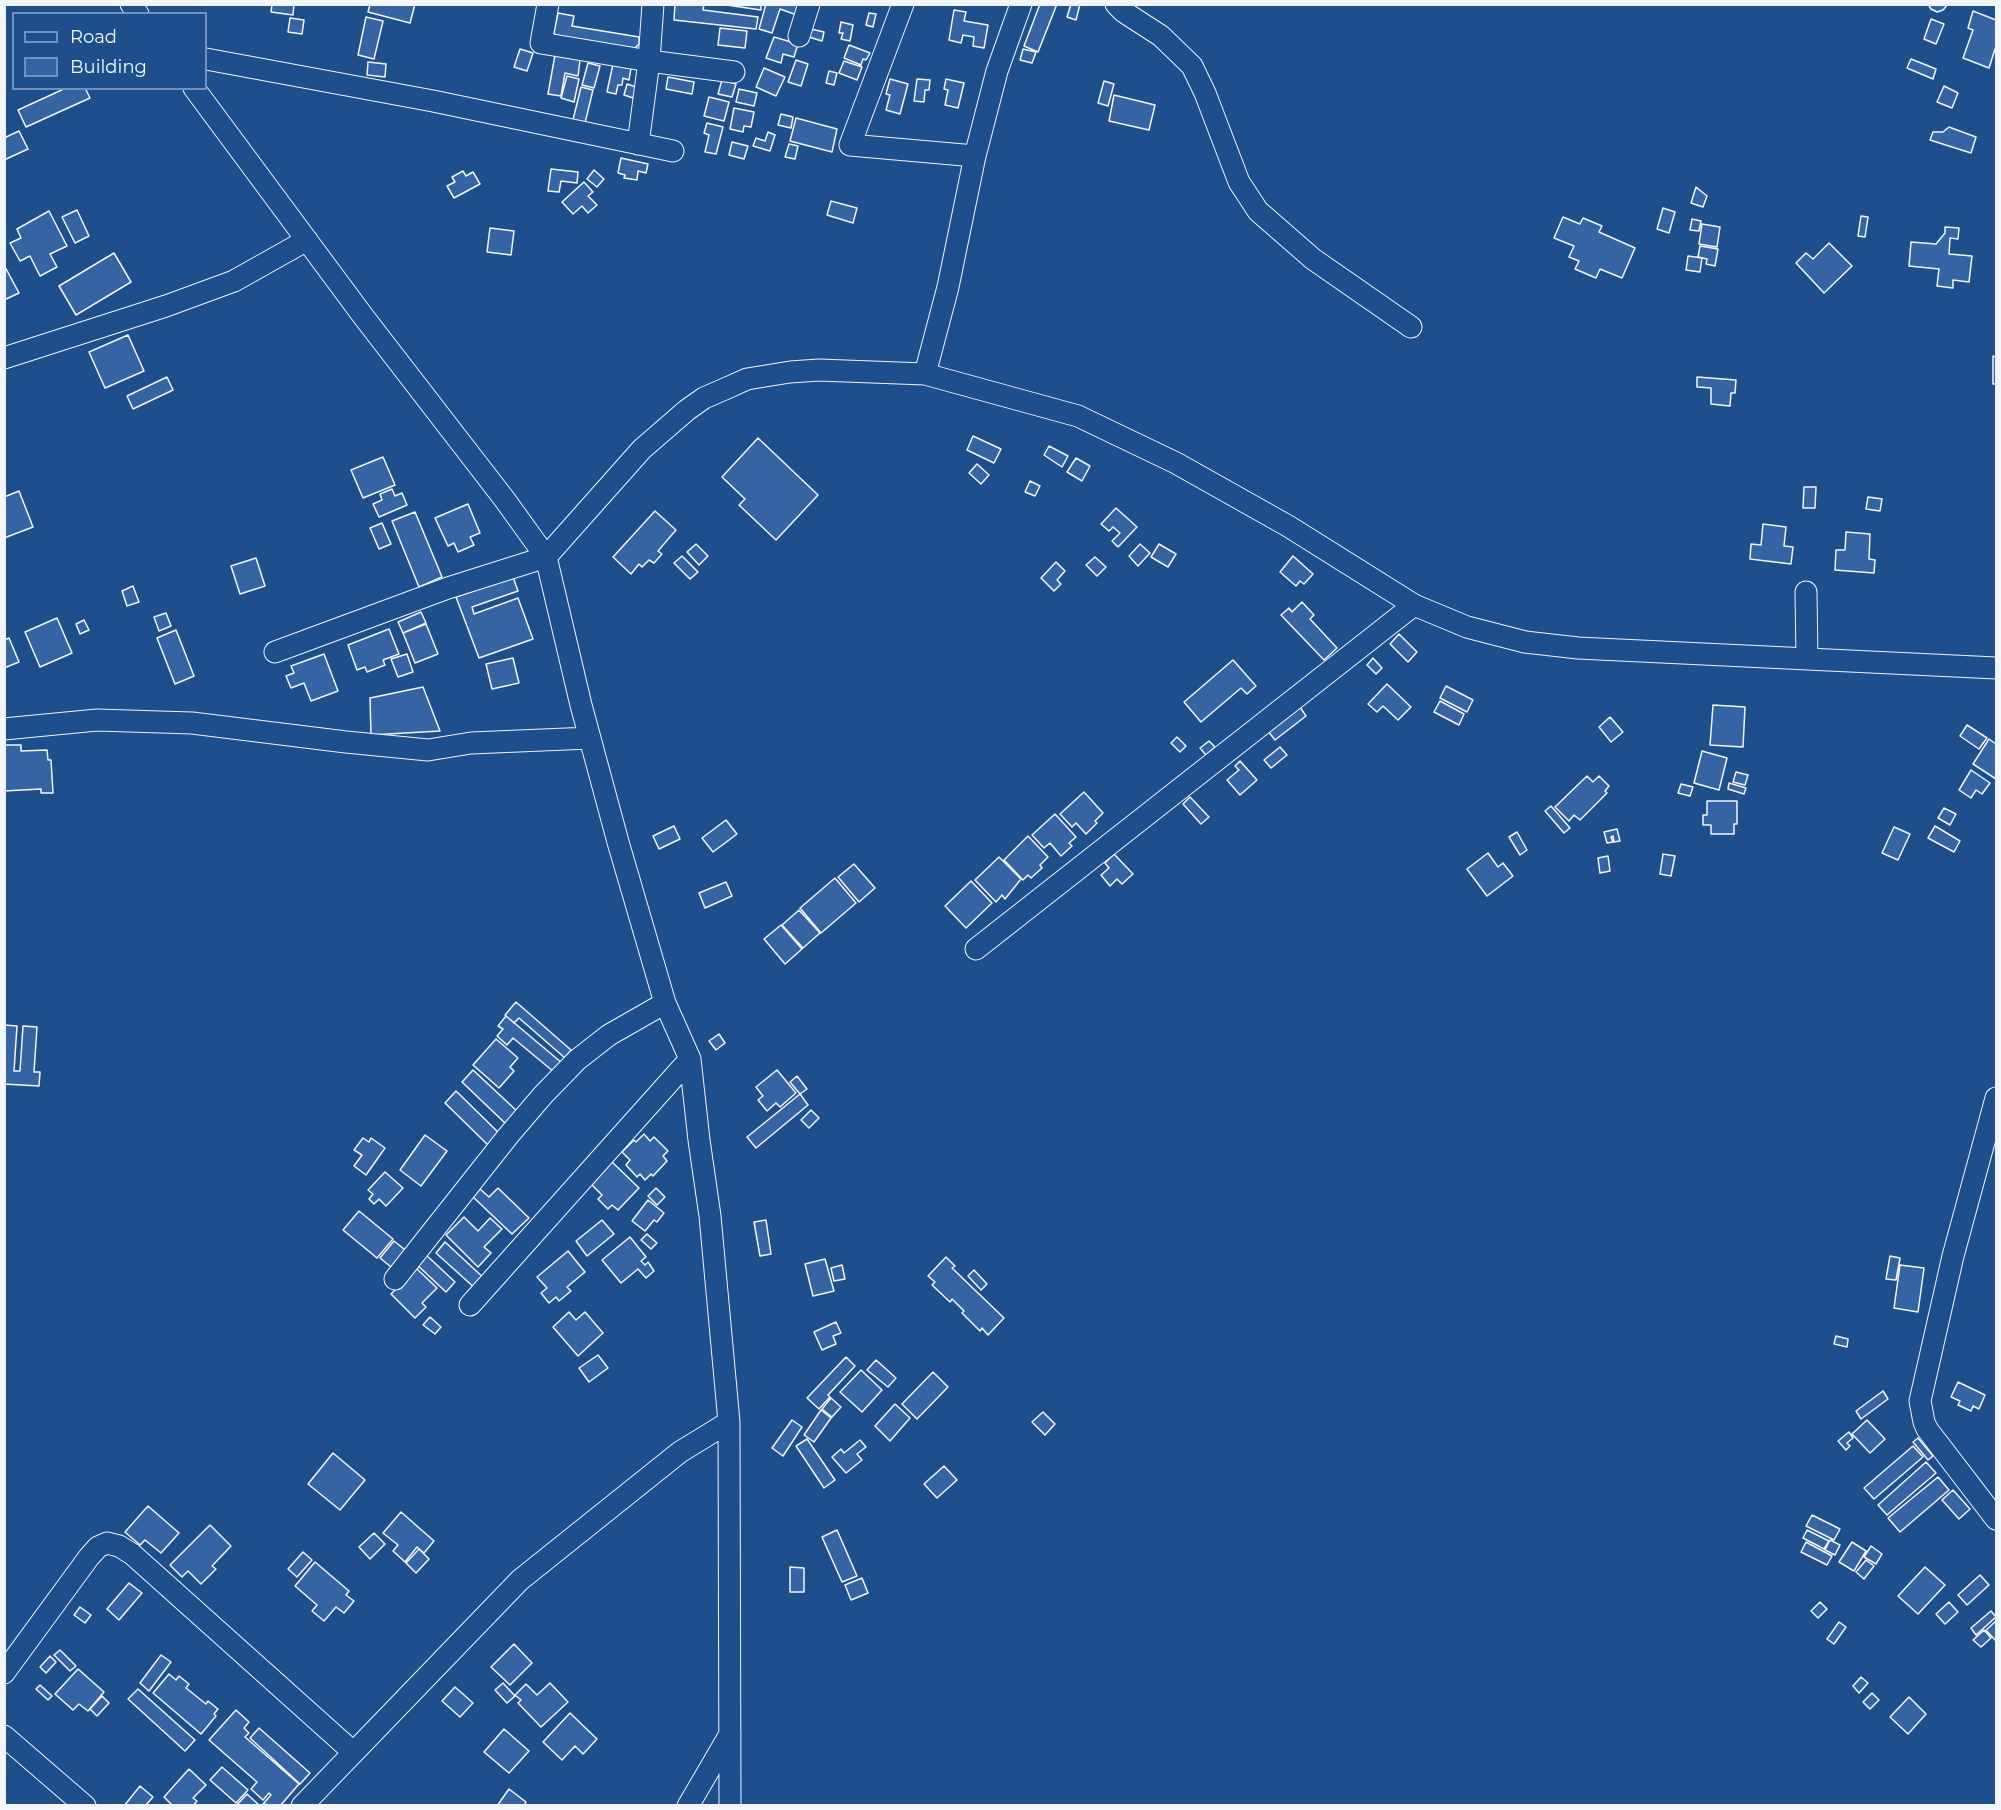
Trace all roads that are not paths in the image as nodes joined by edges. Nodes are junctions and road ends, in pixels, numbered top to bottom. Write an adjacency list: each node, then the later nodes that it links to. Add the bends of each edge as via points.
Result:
1 (548, 4): 9 (street, via 542,42)
2 (653, 4): 9 (street)
3 (809, 4): 7 (street)
4 (903, 4): 14 (street, via 850,145)
5 (1021, 4): 14 (street, via 997,71)
6 (1116, 4): 16 (street, via 1161,36 1192,66 1239,182 1258,211 1313,259)
7 (799, 36)
8 (207, 59): 12 (street)
9 (649, 61): 10 (street); 12 (street)
10 (734, 72)
11 (195, 90): 15 (street)
12 (638, 144): 13 (street)
13 (673, 151)
14 (975, 156): 18 (street, via 948,288)
15 (307, 240): 17 (street, via 234,281); 19 (street)
16 (1411, 327)
17 (4, 358)
18 (925, 374): 19 (street, via 810,371 747,379 704,398 642,449); 21 (street, via 1078,416 1288,526)
19 (546, 557): 22 (street, via 448,588); 26 (street)
20 (1806, 592): 23 (street)
21 (1414, 605): 23 (street, via 1467,627 1525,642); 27 (street)
22 (275, 652)
23 (1807, 659): 24 (street)
24 (1996, 668)
25 (4, 729): 26 (street, via 97,720 192,723 428,750 471,743)
26 (590, 738): 28 (street)
27 (976, 949)
28 (665, 1003): 29 (street); 31 (street, via 609,1035 570,1067 508,1136)
29 (690, 1059): 32 (street); 33 (street, via 710,1216)
30 (1996, 1098): 34 (street, via 1953,1256 1920,1401 1927,1429)
31 (395, 1279)
32 (470, 1305)
33 (729, 1422): 36 (street); 38 (street, via 680,1452 520,1580)
34 (1996, 1519)
35 (4, 1673): 38 (street, via 89,1557 107,1543 132,1554)
36 (731, 1732): 41 (street); 42 (street)
37 (4, 1736): 39 (street)
38 (353, 1752): 40 (street)
39 (85, 1806)
40 (302, 1806)
41 (688, 1806)
42 (730, 1806)

